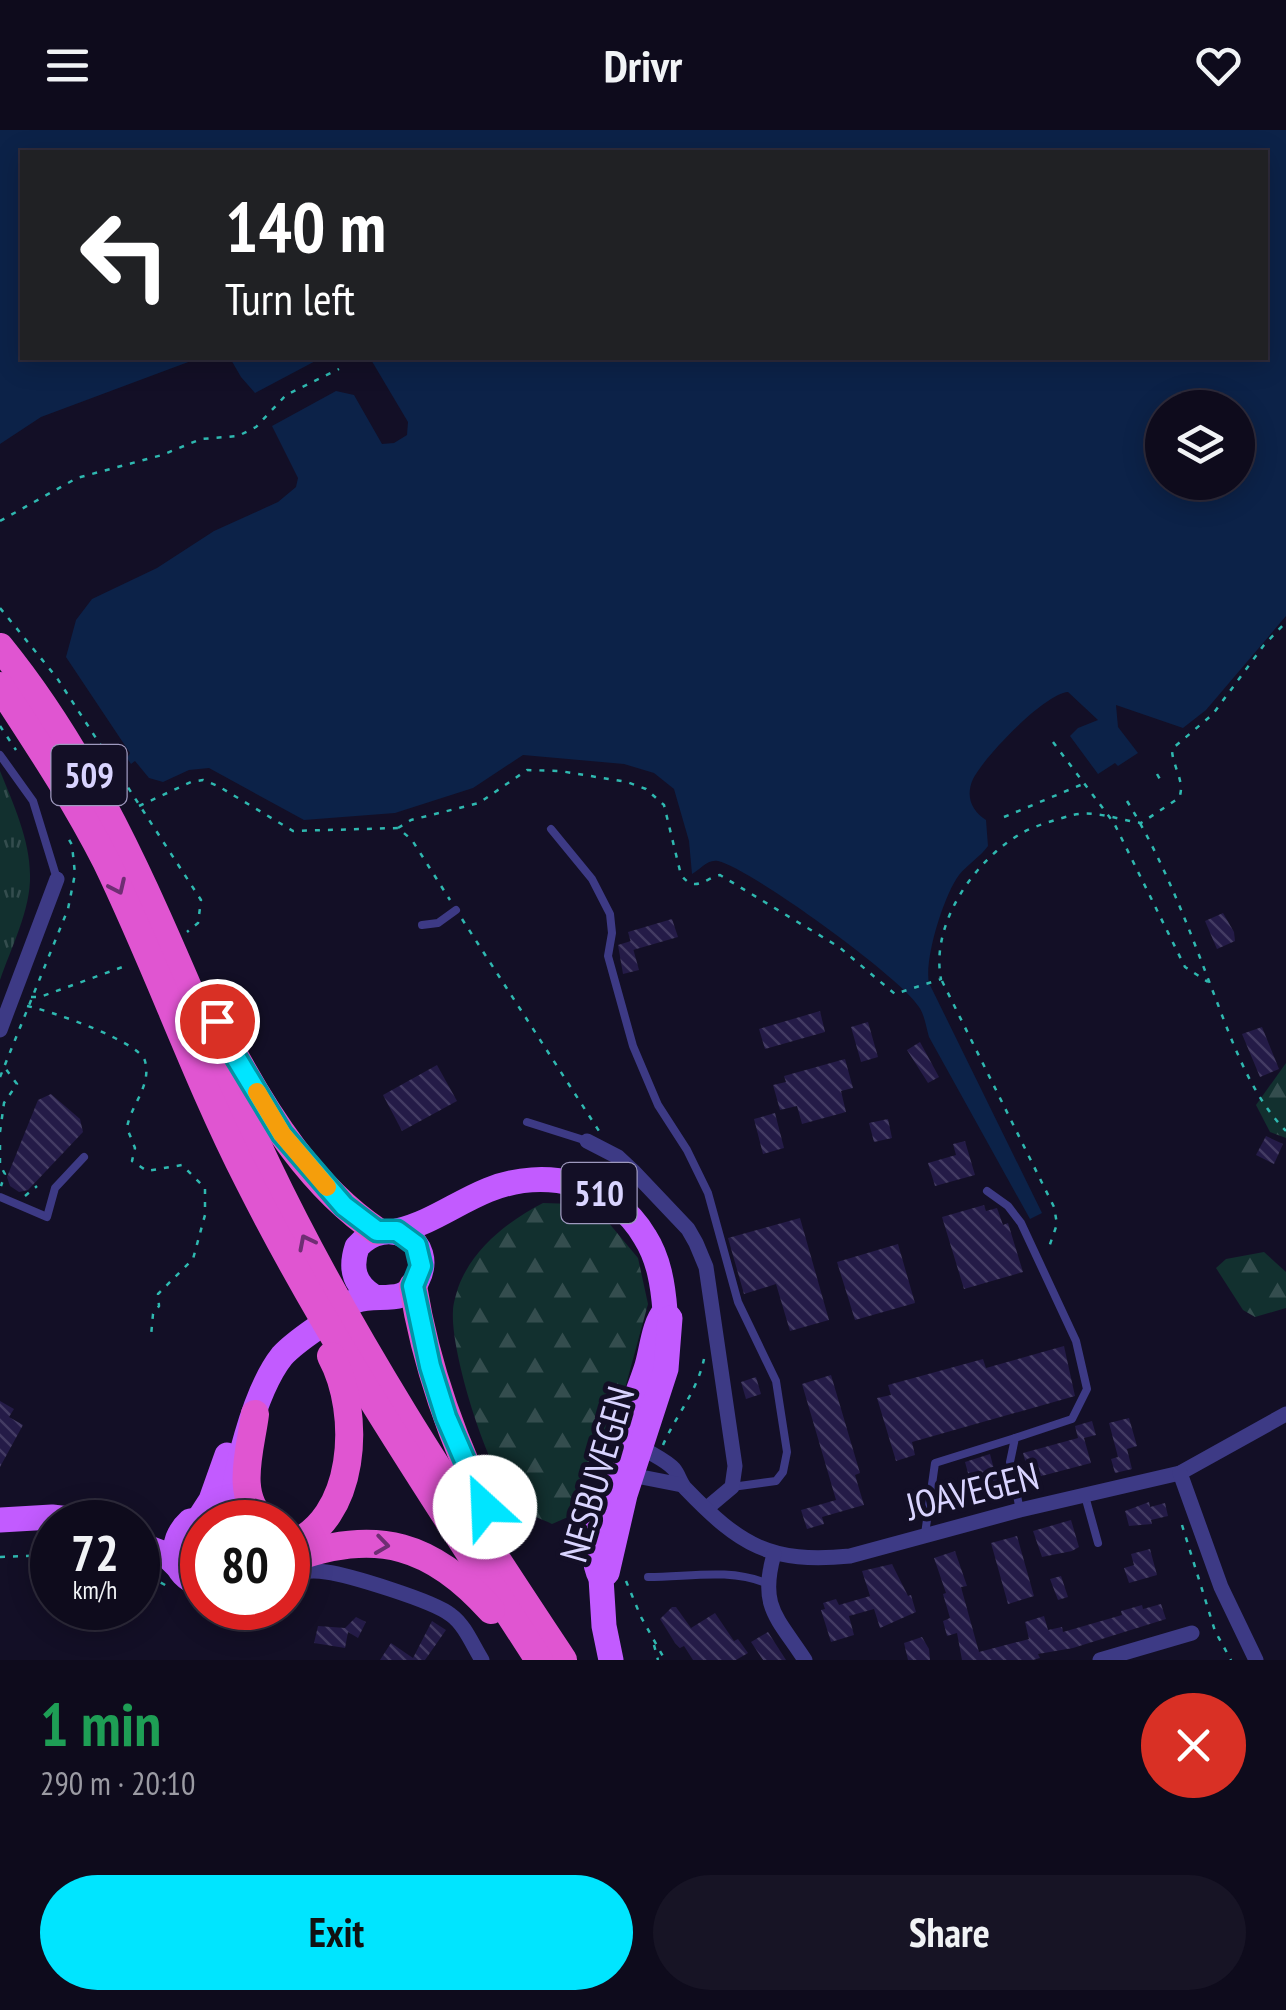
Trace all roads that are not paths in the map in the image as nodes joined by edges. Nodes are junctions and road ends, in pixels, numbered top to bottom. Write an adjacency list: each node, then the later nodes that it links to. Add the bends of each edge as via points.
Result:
1 (0, 648): 5 (highway, 509, via 90,778)
2 (0, 686): 17 (highway, 509, one-way to 17, via 107,863 213,1110)
3 (0, 756): 6 (lane, via 34,801)
4 (551, 829): 29 (lane, via 610,914 608,956 634,1046 658,1105 708,1193 738,1302 776,1380 787,1452 783,1472 776,1480)
5 (139, 873): 16 (highway, 509, via 282,1134 344,1206); 20 (highway, 509, one-way to 5, via 267,1167)
6 (57, 879): 9 (street)
7 (456, 910): 8 (lane)
8 (422, 926)
9 (0, 1030)
10 (527, 1122): 11 (lane)
11 (588, 1142): 29 (street, via 618,1157 688,1228 706,1267 736,1466)
12 (84, 1157): 14 (lane, via 55,1188 48,1216)
13 (986, 1192): 24 (lane, via 1021,1222 1076,1342 1087,1388 1072,1419)
14 (0, 1197)
15 (464, 1203): 16 (main road, 510, via 419,1226); 18 (main road, 510); 25 (main road, 510, via 486,1190 538,1178 584,1186 626,1213 644,1235 657,1261 665,1311)
16 (387, 1231): 18 (main road, via 407,1236); 20 (main road, via 357,1247)
17 (274, 1232): 20 (highway, 509); 34 (highway, 509, via 343,1388 348,1460)
18 (420, 1256): 19 (main road, 510)
19 (413, 1286): 20 (main road, via 395,1298); 59 (highway, 509, via 446,1417)
20 (351, 1302): 21 (main road); 58 (highway, 509, via 379,1413); 59 (highway, 509, via 410,1422)
21 (297, 1333): 22 (main road, via 271,1372); 31 (main road, via 269,1349 248,1383 219,1482)
22 (255, 1414): 32 (main road); 33 (highway)
23 (1286, 1414): 26 (street, JOAVEGEN)
24 (1015, 1438): 36 (lane, via 1010,1462); 44 (lane, via 935,1463)
25 (629, 1450): 27 (main road, NESBUVEGEN / 510); 28 (street, JOAVEGEN, via 675,1470); 52 (main road, 510, via 603,1494 596,1534 597,1571)
26 (1180, 1473): 30 (street, JOAVEGEN); 63 (street)
27 (631, 1475): 28 (street); 52 (main road, NESBUVEGEN / 510, via 613,1537 607,1573)
28 (682, 1485): 35 (street, JOAVEGEN)
29 (732, 1487): 35 (street)
30 (1085, 1496): 36 (street, JOAVEGEN); 45 (lane)
31 (207, 1500)
32 (232, 1500)
33 (249, 1500)
34 (334, 1502): 39 (highway); 43 (highway, 509)
35 (707, 1508): 48 (street, JOAVEGEN, via 732,1534)
36 (1020, 1510): 44 (street, JOAVEGEN)
37 (30, 1518): 38 (main road)
38 (0, 1520)
39 (310, 1520)
40 (30, 1532): 41 (main road)
41 (0, 1534)
42 (180, 1535): 49 (main road)
43 (310, 1535)
44 (925, 1536): 48 (street, JOAVEGEN, via 850,1556)
45 (1098, 1543)
46 (160, 1552): 49 (main road)
47 (310, 1552): 57 (highway, one-way to 57, via 358,1542 416,1552 470,1587)
48 (774, 1554): 54 (street)
49 (178, 1567): 50 (main road)
50 (180, 1570)
51 (310, 1570): 56 (street, via 450,1614)
52 (613, 1573): 60 (main road, NESBUVEGEN / 510, via 604,1626)
53 (648, 1577): 54 (lane, via 727,1573)
54 (766, 1583): 61 (street, via 774,1612)
55 (1192, 1633): 62 (street)
56 (482, 1660)
57 (526, 1660)
58 (540, 1660)
59 (564, 1660)
60 (611, 1660)
61 (805, 1660)
62 (1100, 1660)
63 (1256, 1660)

